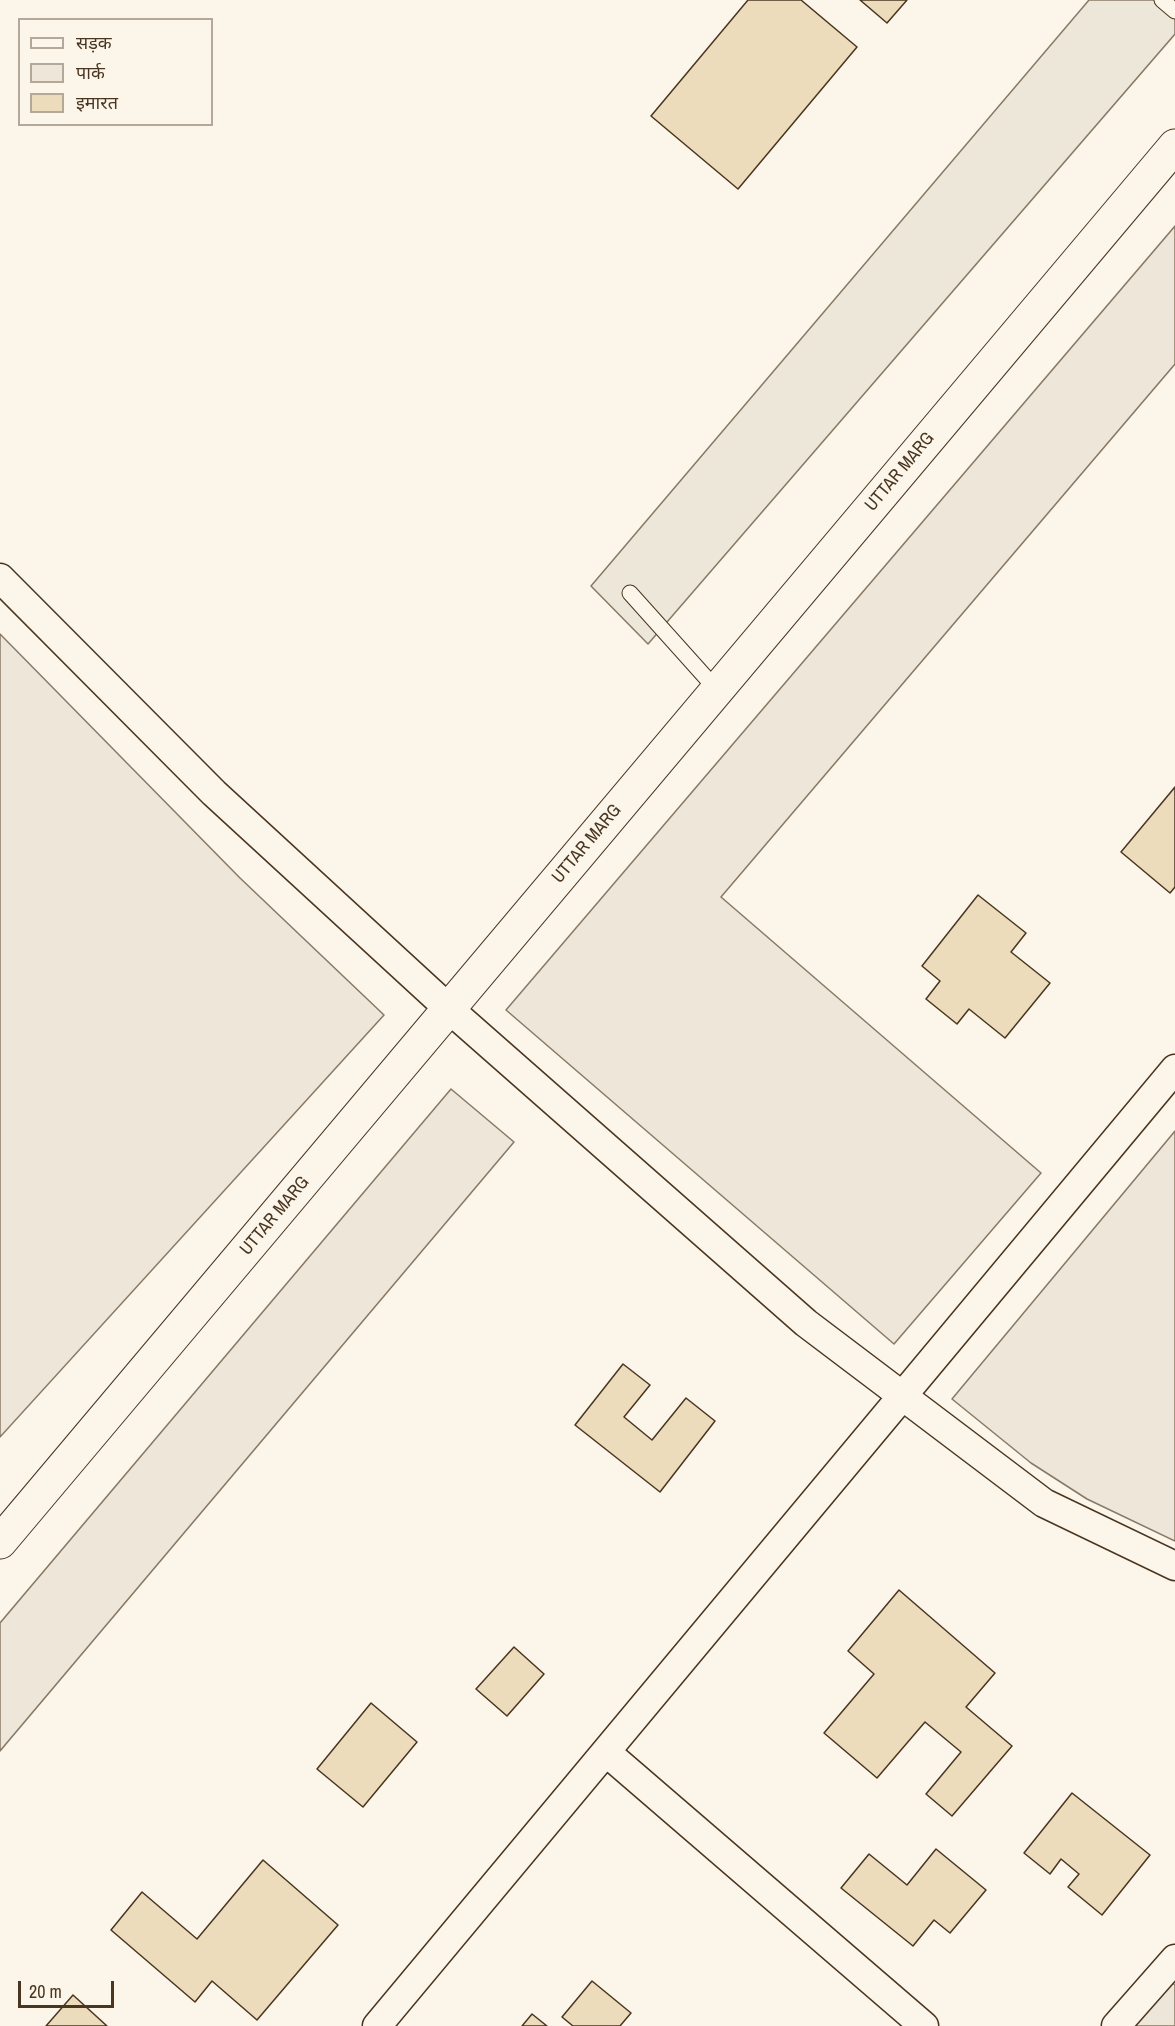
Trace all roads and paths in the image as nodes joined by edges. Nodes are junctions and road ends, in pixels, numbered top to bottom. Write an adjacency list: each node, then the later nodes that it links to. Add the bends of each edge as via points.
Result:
1 (1162, 0): 2 (lane)
2 (1175, 11)
3 (1175, 146): 6 (main road, UTTAR MARG)
4 (0, 578): 7 (street, via 214,793)
5 (630, 593): 6 (lane)
6 (717, 690): 7 (main road, UTTAR MARG)
7 (448, 1008): 9 (street, via 806,1323); 10 (main road, UTTAR MARG)
8 (1175, 1070): 9 (street)
9 (902, 1396): 11 (street, via 1044,1503); 12 (street)
10 (0, 1542)
11 (1175, 1566)
12 (606, 1752): 14 (street); 15 (street)
13 (1173, 1965): 16 (street)
14 (377, 2026)
15 (924, 2026)
16 (1116, 2026)

